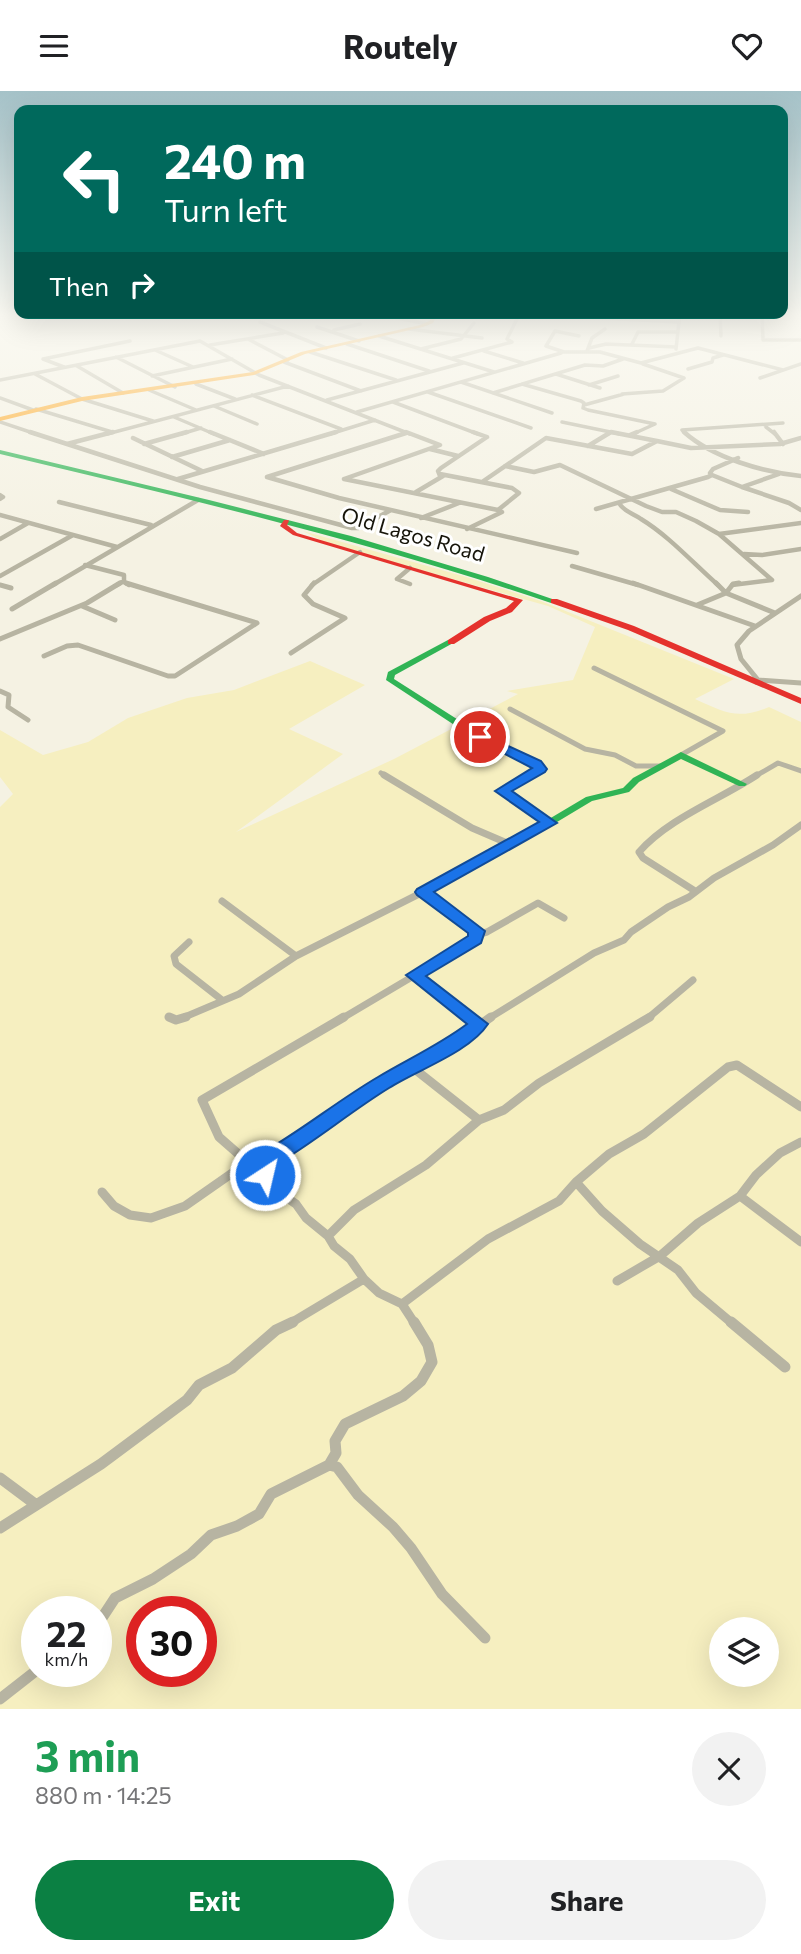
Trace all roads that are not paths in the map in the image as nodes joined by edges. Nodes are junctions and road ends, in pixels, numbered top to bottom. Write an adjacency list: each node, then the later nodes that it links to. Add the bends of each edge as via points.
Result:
1 (63, 389): 23 (street)
2 (116, 389): 18 (street)
3 (162, 389): 15 (street)
4 (208, 389): 24 (street)
5 (278, 389): 21 (street)
6 (295, 389): 25 (street)
7 (355, 389): 16 (street)
8 (370, 389): 16 (street)
9 (436, 389): 17 (street)
10 (480, 389): 19 (street)
11 (507, 389): 19 (street)
12 (535, 389): 27 (street)
13 (642, 389): 20 (street)
14 (670, 389): 20 (street)
15 (149, 390): 18 (street); 30 (street)
16 (361, 391): 25 (street)
17 (427, 391): 26 (street); 42 (street)
18 (123, 393): 23 (street)
19 (493, 393): 32 (street)
20 (622, 394): 27 (street)
21 (252, 395): 24 (street); 43 (street)
22 (0, 398): 29 (street)
23 (82, 399): 29 (street); 36 (street)
24 (236, 400): 28 (street)
25 (326, 400): 31 (street)
26 (392, 402): 31 (street); 60 (street, via 487,437)
27 (584, 405): 47 (street, via 588,410 655,423)
28 (213, 406): 30 (street); 39 (street)
29 (34, 409): 34 (street); 44 (street)
30 (196, 410): 33 (street)
31 (356, 412): 35 (street)
32 (552, 413)
33 (173, 416): 36 (street); 41 (street)
34 (0, 420): 52 (street)
35 (375, 420): 43 (street); 45 (street)
36 (154, 421): 44 (street)
37 (562, 422): 46 (street)
38 (783, 423): 40 (street)
39 (257, 424)
40 (762, 426): 54 (street, via 772,429); 56 (street, via 682,430)
41 (201, 428): 49 (street); 53 (street)
42 (531, 428)
43 (338, 430): 59 (street)
44 (112, 432): 52 (street)
45 (407, 432): 57 (street, via 440,445); 82 (street, via 267,477)
46 (612, 432): 47 (street); 55 (street)
47 (629, 435): 50 (street)
48 (133, 438): 53 (street)
49 (230, 440): 59 (street); 61 (street)
50 (657, 441): 55 (street, via 632,454); 56 (street)
51 (800, 441): 54 (street)
52 (67, 444): 69 (street)
53 (143, 444): 61 (street)
54 (783, 444): 56 (street)
55 (588, 446): 63 (street, via 541,439)
56 (702, 447): 62 (street)
57 (430, 449): 60 (street); 73 (street, via 344,479)
58 (0, 452): 75 (street, Old Lagos Road)
59 (264, 454): 64 (street)
60 (458, 456): 66 (street, via 438,471)
61 (171, 458): 64 (street)
62 (738, 458): 65 (street); 67 (street, via 710,471)
63 (505, 466): 70 (street); 74 (street, via 534,472 559,465)
64 (202, 471): 69 (street)
65 (779, 474): 68 (street); 71 (street)
66 (440, 475): 70 (street); 73 (street)
67 (712, 475): 71 (street); 72 (street)
68 (801, 476)
69 (176, 480): 88 (street)
70 (482, 482): 83 (street, via 519,491)
71 (742, 487): 80 (street)
72 (670, 489): 74 (street); 85 (street, via 728,512)
73 (416, 492): 78 (street)
74 (632, 499): 79 (street); 94 (street, via 662,512 676,512)
75 (198, 500): 90 (street, Old Lagos Road); 92 (street)
76 (59, 502): 92 (street)
77 (801, 502): 80 (street)
78 (459, 503): 83 (street); 87 (street)
79 (619, 503): 81 (street); 110 (street)
80 (789, 503): 84 (street)
81 (596, 509)
82 (391, 510): 87 (street); 88 (street, via 355,528)
83 (498, 510): 93 (street, via 502,512)
84 (801, 510)
85 (748, 512)
86 (0, 515): 89 (street)
87 (421, 518): 93 (street)
88 (314, 519): 90 (street)
89 (29, 523): 95 (street); 96 (street)
90 (292, 523): 99 (street, via 283,526 295,534); 122 (street, Old Lagos Road, via 370,541 541,594)
91 (801, 523): 94 (street)
92 (151, 525): 97 (street)
93 (467, 529): 100 (street)
94 (719, 534): 101 (street)
95 (73, 535): 97 (street); 105 (street)
96 (0, 539)
97 (117, 547): 102 (street)
98 (801, 549): 101 (street)
99 (360, 552): 104 (street); 119 (street, via 304,595 345,618)
100 (577, 554)
101 (743, 554): 110 (street, via 772,580 733,584)
102 (85, 565): 106 (street, via 124,575); 114 (street)
103 (572, 566): 112 (street)
104 (410, 568): 107 (street, via 397,579); 133 (street, via 519,600 508,611 391,674 390,680 468,730 536,764 540,769 502,791)
105 (0, 576)
106 (124, 581): 113 (street); 120 (street, via 257,623 175,676 78,645)
107 (410, 584)
108 (0, 585): 109 (street)
109 (11, 588)
110 (726, 593): 112 (street); 115 (street)
111 (801, 596): 115 (street)
112 (697, 605): 117 (street)
113 (81, 606): 116 (street); 118 (street)
114 (12, 608)
115 (775, 613): 117 (street)
116 (115, 620)
117 (755, 626): 122 (street, via 737,651)
118 (0, 639)
119 (292, 653)
120 (44, 656)
121 (594, 668): 128 (street, via 723,731)
122 (757, 681): 123 (street); 125 (street, Old Lagos Road)
123 (801, 684)
124 (0, 691): 127 (street, via 9,695 8,706)
125 (801, 701)
126 (510, 709): 129 (street, via 596,753 615,755 636,766)
127 (28, 720)
128 (681, 755): 129 (street); 132 (street)
129 (662, 765): 133 (street, via 622,792 592,798)
130 (801, 771): 132 (street, via 778,763)
131 (381, 773): 135 (street, via 472,828)
132 (742, 784): 136 (street, via 670,823 639,852)
133 (549, 823): 135 (street)
134 (801, 825): 136 (street)
135 (511, 844): 137 (street)
136 (695, 891): 147 (street, via 624,940 594,953)
137 (423, 892): 140 (street, via 477,931); 142 (street)
138 (222, 901): 142 (street)
139 (564, 918): 140 (street, via 538,903)
140 (476, 935): 143 (street)
141 (189, 942): 145 (street, via 174,956 176,964)
142 (296, 956): 145 (street, via 269,977)
143 (414, 975): 147 (street); 153 (street, via 202,1100 219,1137)
144 (693, 980): 150 (street, via 654,1013 509,1107)
145 (222, 1000): 146 (street, via 176,1020)
146 (169, 1017)
147 (479, 1024): 148 (street)
148 (412, 1067): 150 (street); 152 (street)
149 (801, 1107): 154 (street, via 744,1068 728,1067)
150 (479, 1120): 157 (street, via 426,1165 355,1210)
151 (801, 1142): 156 (street, via 780,1153)
152 (267, 1160): 153 (street); 157 (street, via 265,1175 270,1186)
153 (251, 1165): 155 (street, via 185,1206 151,1218 130,1215)
154 (576, 1182): 159 (street, via 602,1211); 162 (street, via 559,1201 488,1239)
155 (102, 1192)
156 (740, 1196): 158 (street); 159 (street, via 698,1223)
157 (328, 1236): 160 (street)
158 (801, 1242)
159 (660, 1256): 161 (street); 163 (street, via 727,1321)
160 (363, 1279): 162 (street); 166 (street, via 276,1330 232,1368 198,1385 187,1400 101,1464)
161 (617, 1281)
162 (402, 1304): 164 (street, via 428,1345 432,1362 421,1381 403,1396 345,1425)
163 (785, 1367)
164 (329, 1465): 168 (street, via 271,1494 259,1514 211,1535 191,1554); 169 (street, via 393,1527 442,1594)
165 (0, 1478): 166 (street)
166 (36, 1504): 167 (street)
167 (0, 1528)
168 (112, 1601)
169 (485, 1638)
170 (21, 1683): 171 (street)
171 (0, 1699)

